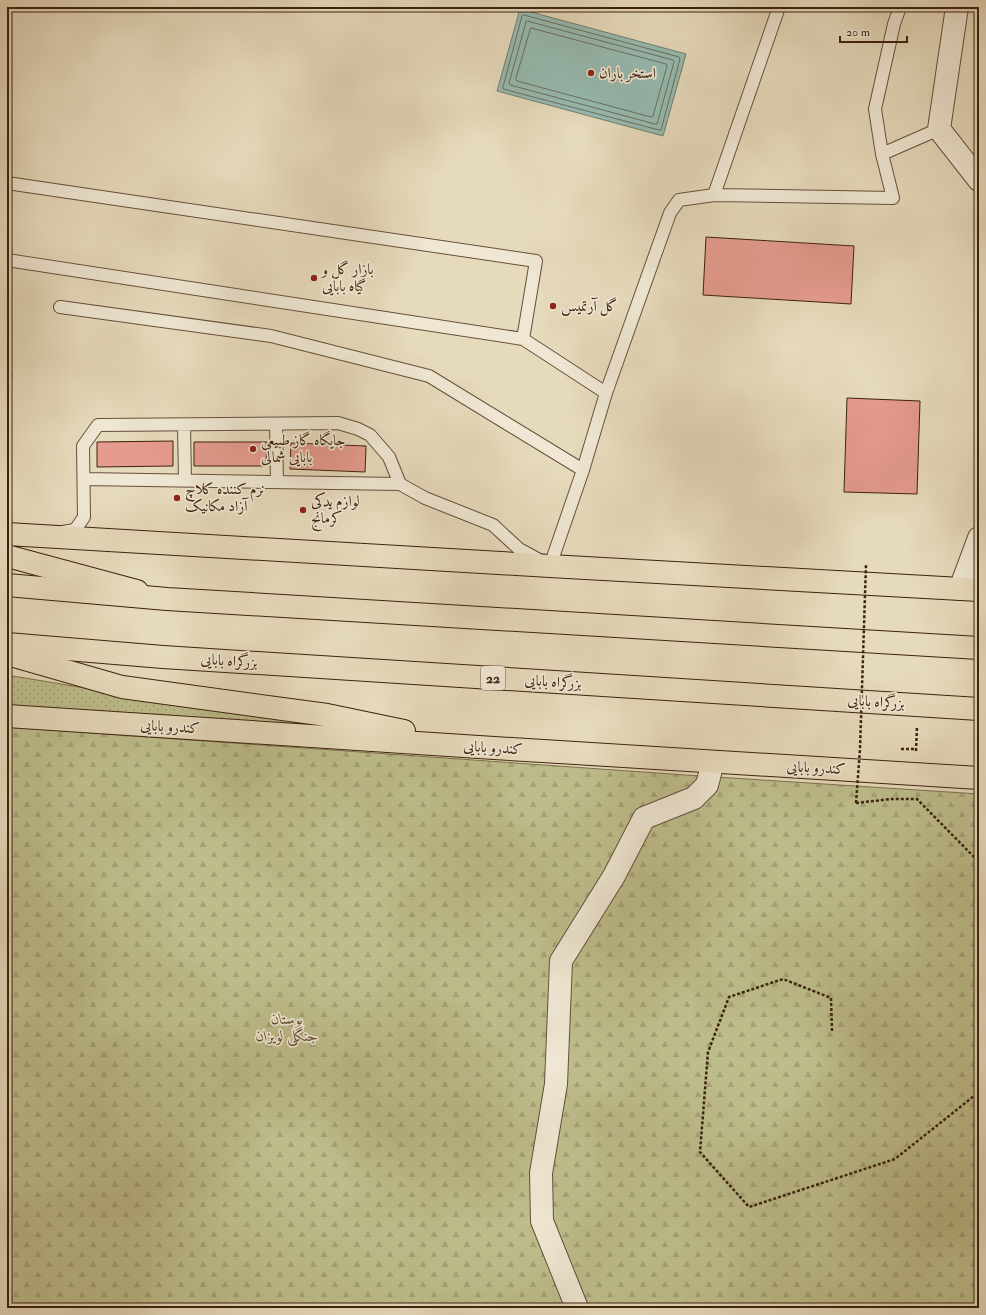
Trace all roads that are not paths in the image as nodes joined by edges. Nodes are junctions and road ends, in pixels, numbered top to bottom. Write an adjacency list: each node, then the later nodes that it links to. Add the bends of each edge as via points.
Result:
1 (779, 7): 8 (lane)
2 (900, 7): 5 (lane, via 875,109)
3 (957, 7): 4 (street)
4 (939, 129): 5 (lane); 6 (street)
5 (882, 154): 8 (lane, via 893,198)
6 (979, 180)
7 (7, 183): 11 (lane, via 536,261)
8 (714, 195): 12 (lane, via 679,200 670,213)
9 (7, 260): 11 (lane)
10 (60, 307): 15 (lane, via 272,336 429,376)
11 (523, 339): 12 (lane)
12 (606, 393): 15 (lane)
13 (276, 424): 14 (lane); 18 (lane); 19 (lane, via 338,423 358,429 370,435 389,458)
14 (184, 425): 16 (lane, via 98,425 84,446); 17 (lane)
15 (583, 470): 24 (lane)
16 (84, 479): 17 (lane); 21 (lane, via 84,517 75,530)
17 (185, 480): 18 (lane)
18 (277, 481): 19 (lane)
19 (400, 484): 24 (lane, via 425,498 493,524 519,549)
20 (7, 534): 21 (main road)
21 (40, 536): 24 (main road)
22 (979, 538): 26 (street)
23 (7, 556): 27 (main road)
24 (550, 566): 26 (main road)
25 (7, 585): 27 (main road)
26 (970, 589)
27 (167, 599): 29 (main road)
28 (7, 644): 31 (main road, بزرگراه بابایی / 22, via 163,657)
29 (979, 648)
30 (7, 654): 33 (main road, via 122,687 327,716)
31 (979, 709)
32 (7, 716): 33 (main road, کندرو بابایی)
33 (494, 748): 34 (main road, کندرو بابایی)
34 (713, 762): 35 (main road, کندرو بابایی); 36 (street, via 707,785 694,798 644,818 614,876 561,961 556,1084 541,1173 542,1221)
35 (979, 778)
36 (577, 1308)

